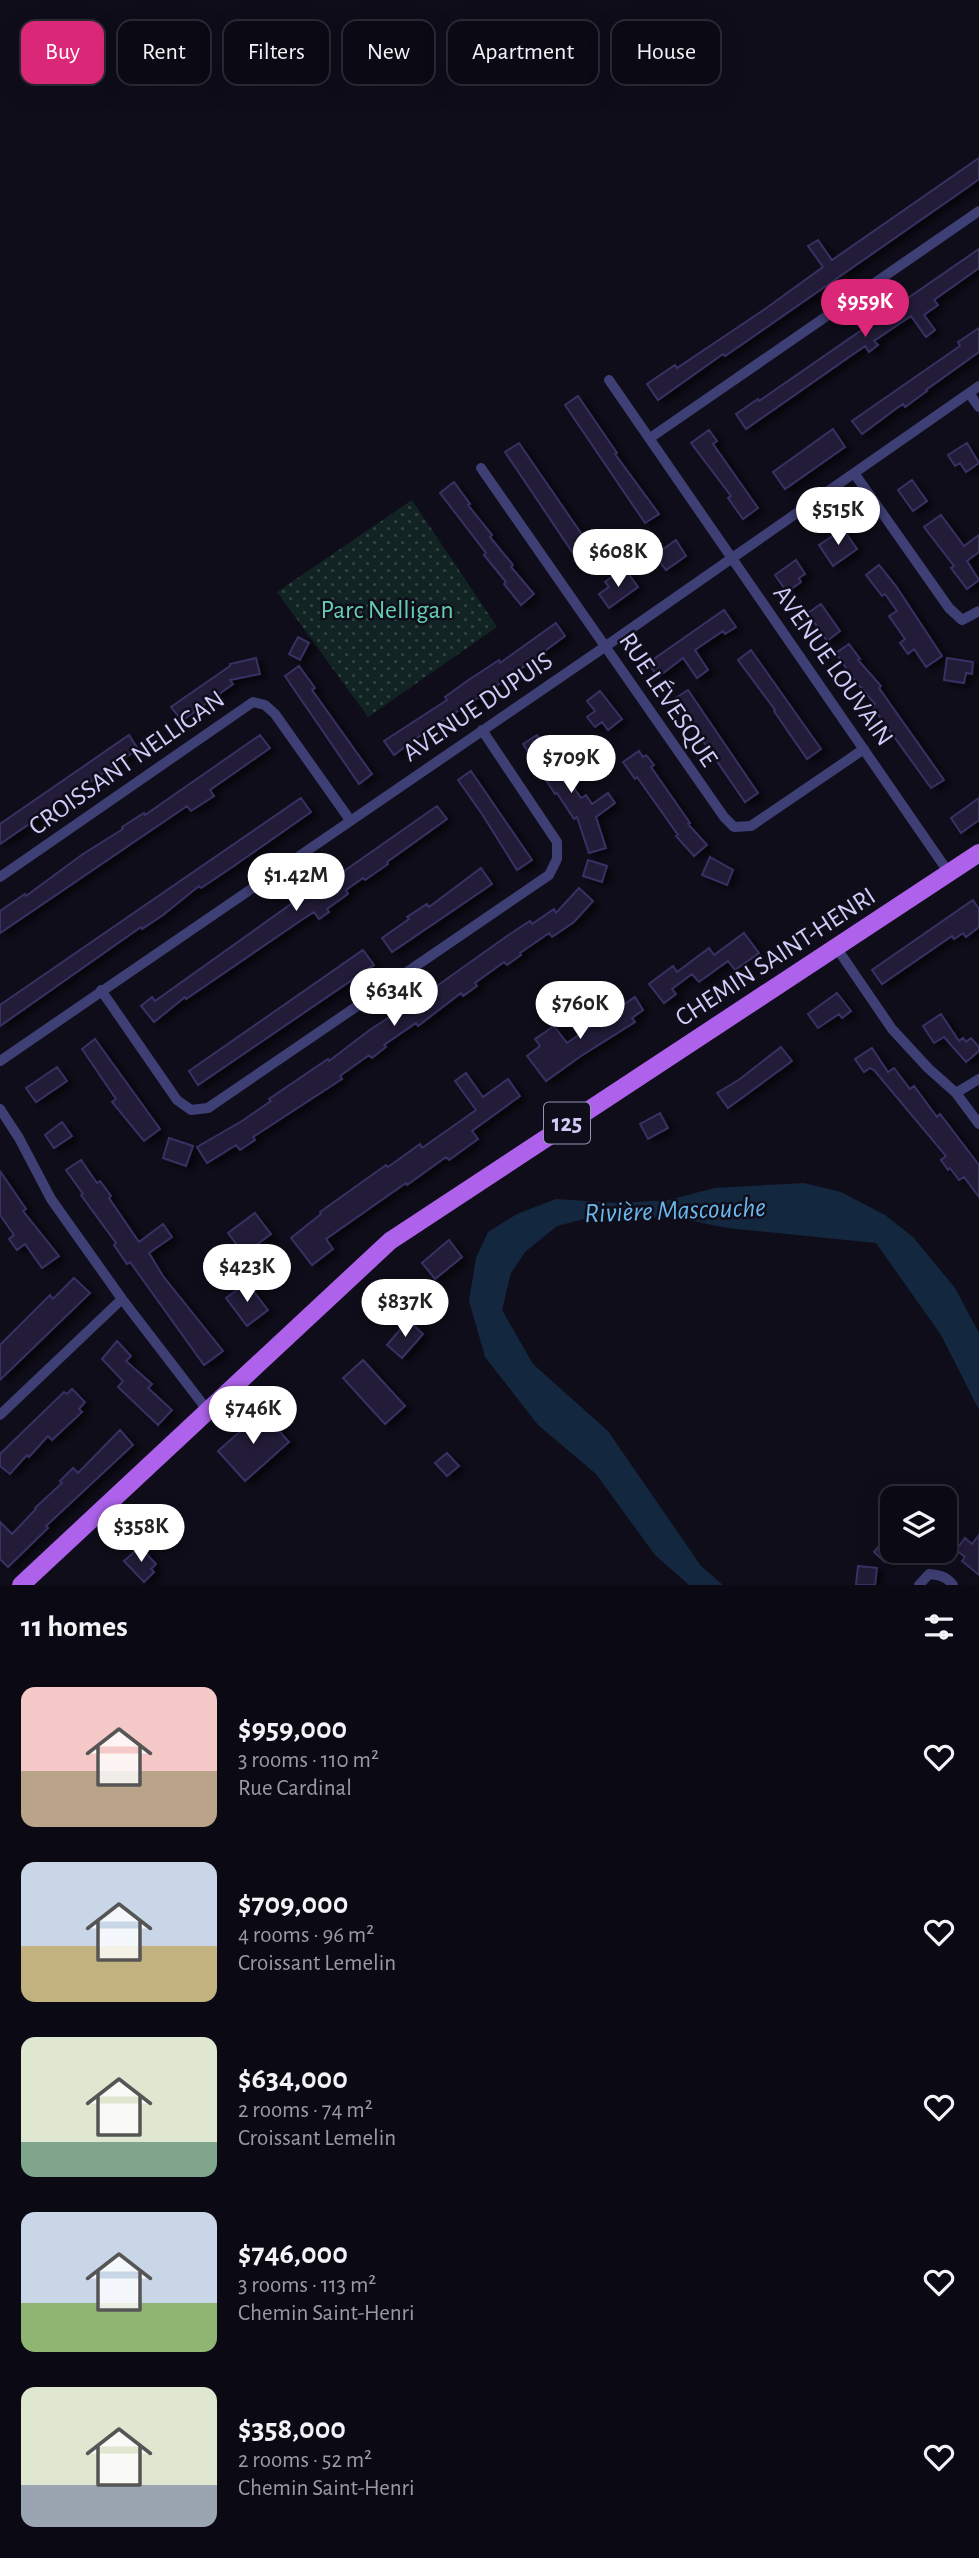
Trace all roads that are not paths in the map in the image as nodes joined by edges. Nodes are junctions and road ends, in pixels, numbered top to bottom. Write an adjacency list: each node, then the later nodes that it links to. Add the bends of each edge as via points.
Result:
1 (979, 211): 5 (street)
2 (608, 380): 5 (street, AVENUE LOUVAIN)
3 (974, 390): 4 (street); 7 (street, AVENUE DUPUIS)
4 (979, 407)
5 (650, 438): 8 (street, AVENUE LOUVAIN)
6 (481, 468): 10 (street, RUE LÉVESQUE)
7 (854, 473): 8 (street, AVENUE DUPUIS); 9 (street, via 949,608 962,620)
8 (732, 558): 10 (street, AVENUE DUPUIS); 12 (street, AVENUE LOUVAIN)
9 (979, 611)
10 (606, 646): 11 (street, AVENUE DUPUIS); 12 (street, RUE LÉVESQUE, via 734,827 751,826)
11 (482, 730): 13 (street, AVENUE DUPUIS); 18 (street, via 557,842 557,859 549,874 208,1108 191,1110 177,1100)
12 (864, 749): 15 (street, AVENUE LOUVAIN)
13 (350, 820): 16 (street, CROISSANT NELLIGAN, via 275,713 253,702); 18 (street, AVENUE DUPUIS)
14 (979, 853): 15 (main road, CHEMIN SAINT-HENRI / 125)
15 (950, 873): 17 (main road, CHEMIN SAINT-HENRI / 125)
16 (0, 877)
17 (836, 947): 21 (street, via 892,1029); 25 (main road, CHEMIN SAINT-HENRI / 125, via 390,1241)
18 (101, 990): 19 (street, AVENUE DUPUIS)
19 (0, 1061)
20 (979, 1079): 21 (street)
21 (956, 1093): 23 (street)
22 (0, 1109): 24 (street, via 51,1199)
23 (979, 1124)
24 (122, 1299): 25 (street); 26 (street)
25 (208, 1411): 27 (main road, CHEMIN SAINT-HENRI / 125)
26 (0, 1415)
27 (21, 1585)
28 (919, 1585): 29 (street, via 929,1574 939,1574)
29 (953, 1585)

